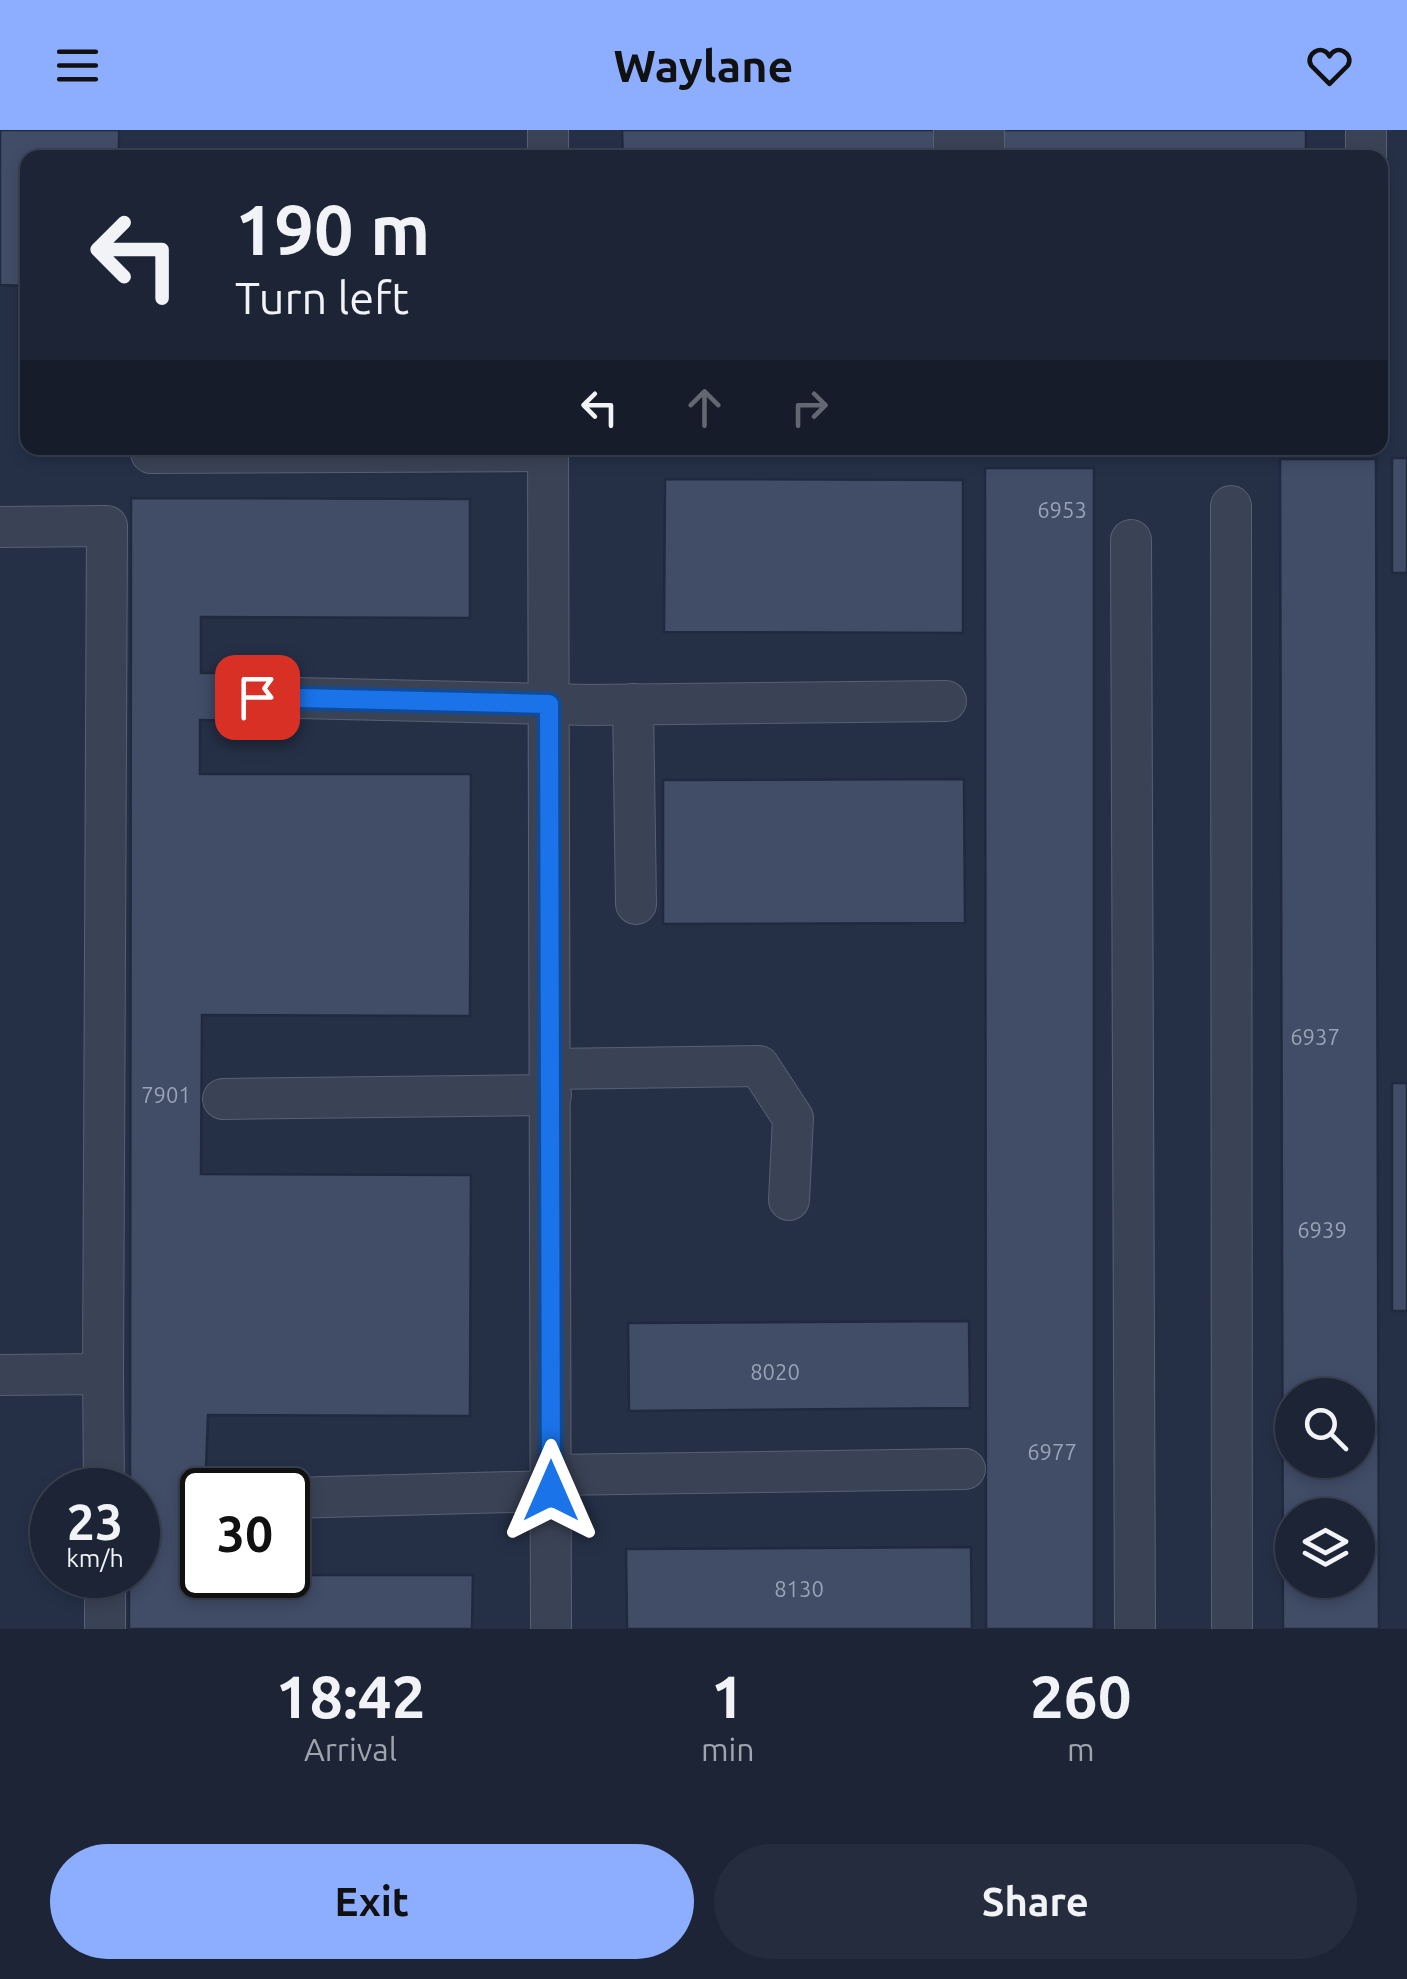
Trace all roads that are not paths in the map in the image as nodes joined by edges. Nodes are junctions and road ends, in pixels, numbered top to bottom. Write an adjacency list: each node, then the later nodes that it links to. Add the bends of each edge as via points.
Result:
1 (548, 455): 7 (street)
2 (1231, 506): 23 (street)
3 (0, 526): 13 (street, via 107,526)
4 (1131, 540): 22 (street)
5 (257, 697): 7 (street)
6 (946, 701): 8 (street)
7 (549, 704): 8 (street); 10 (street)
8 (633, 704): 9 (street)
9 (636, 904)
10 (551, 1082): 11 (street); 12 (street, via 759,1066 793,1118); 17 (street)
11 (224, 1099)
12 (789, 1200)
13 (104, 1374): 14 (street); 15 (street)
14 (0, 1375)
15 (104, 1468)
16 (965, 1470): 17 (street)
17 (551, 1483): 18 (street); 21 (street)
18 (310, 1497)
19 (105, 1598): 20 (street)
20 (105, 1629)
21 (551, 1629)
22 (1135, 1629)
23 (1232, 1629)

